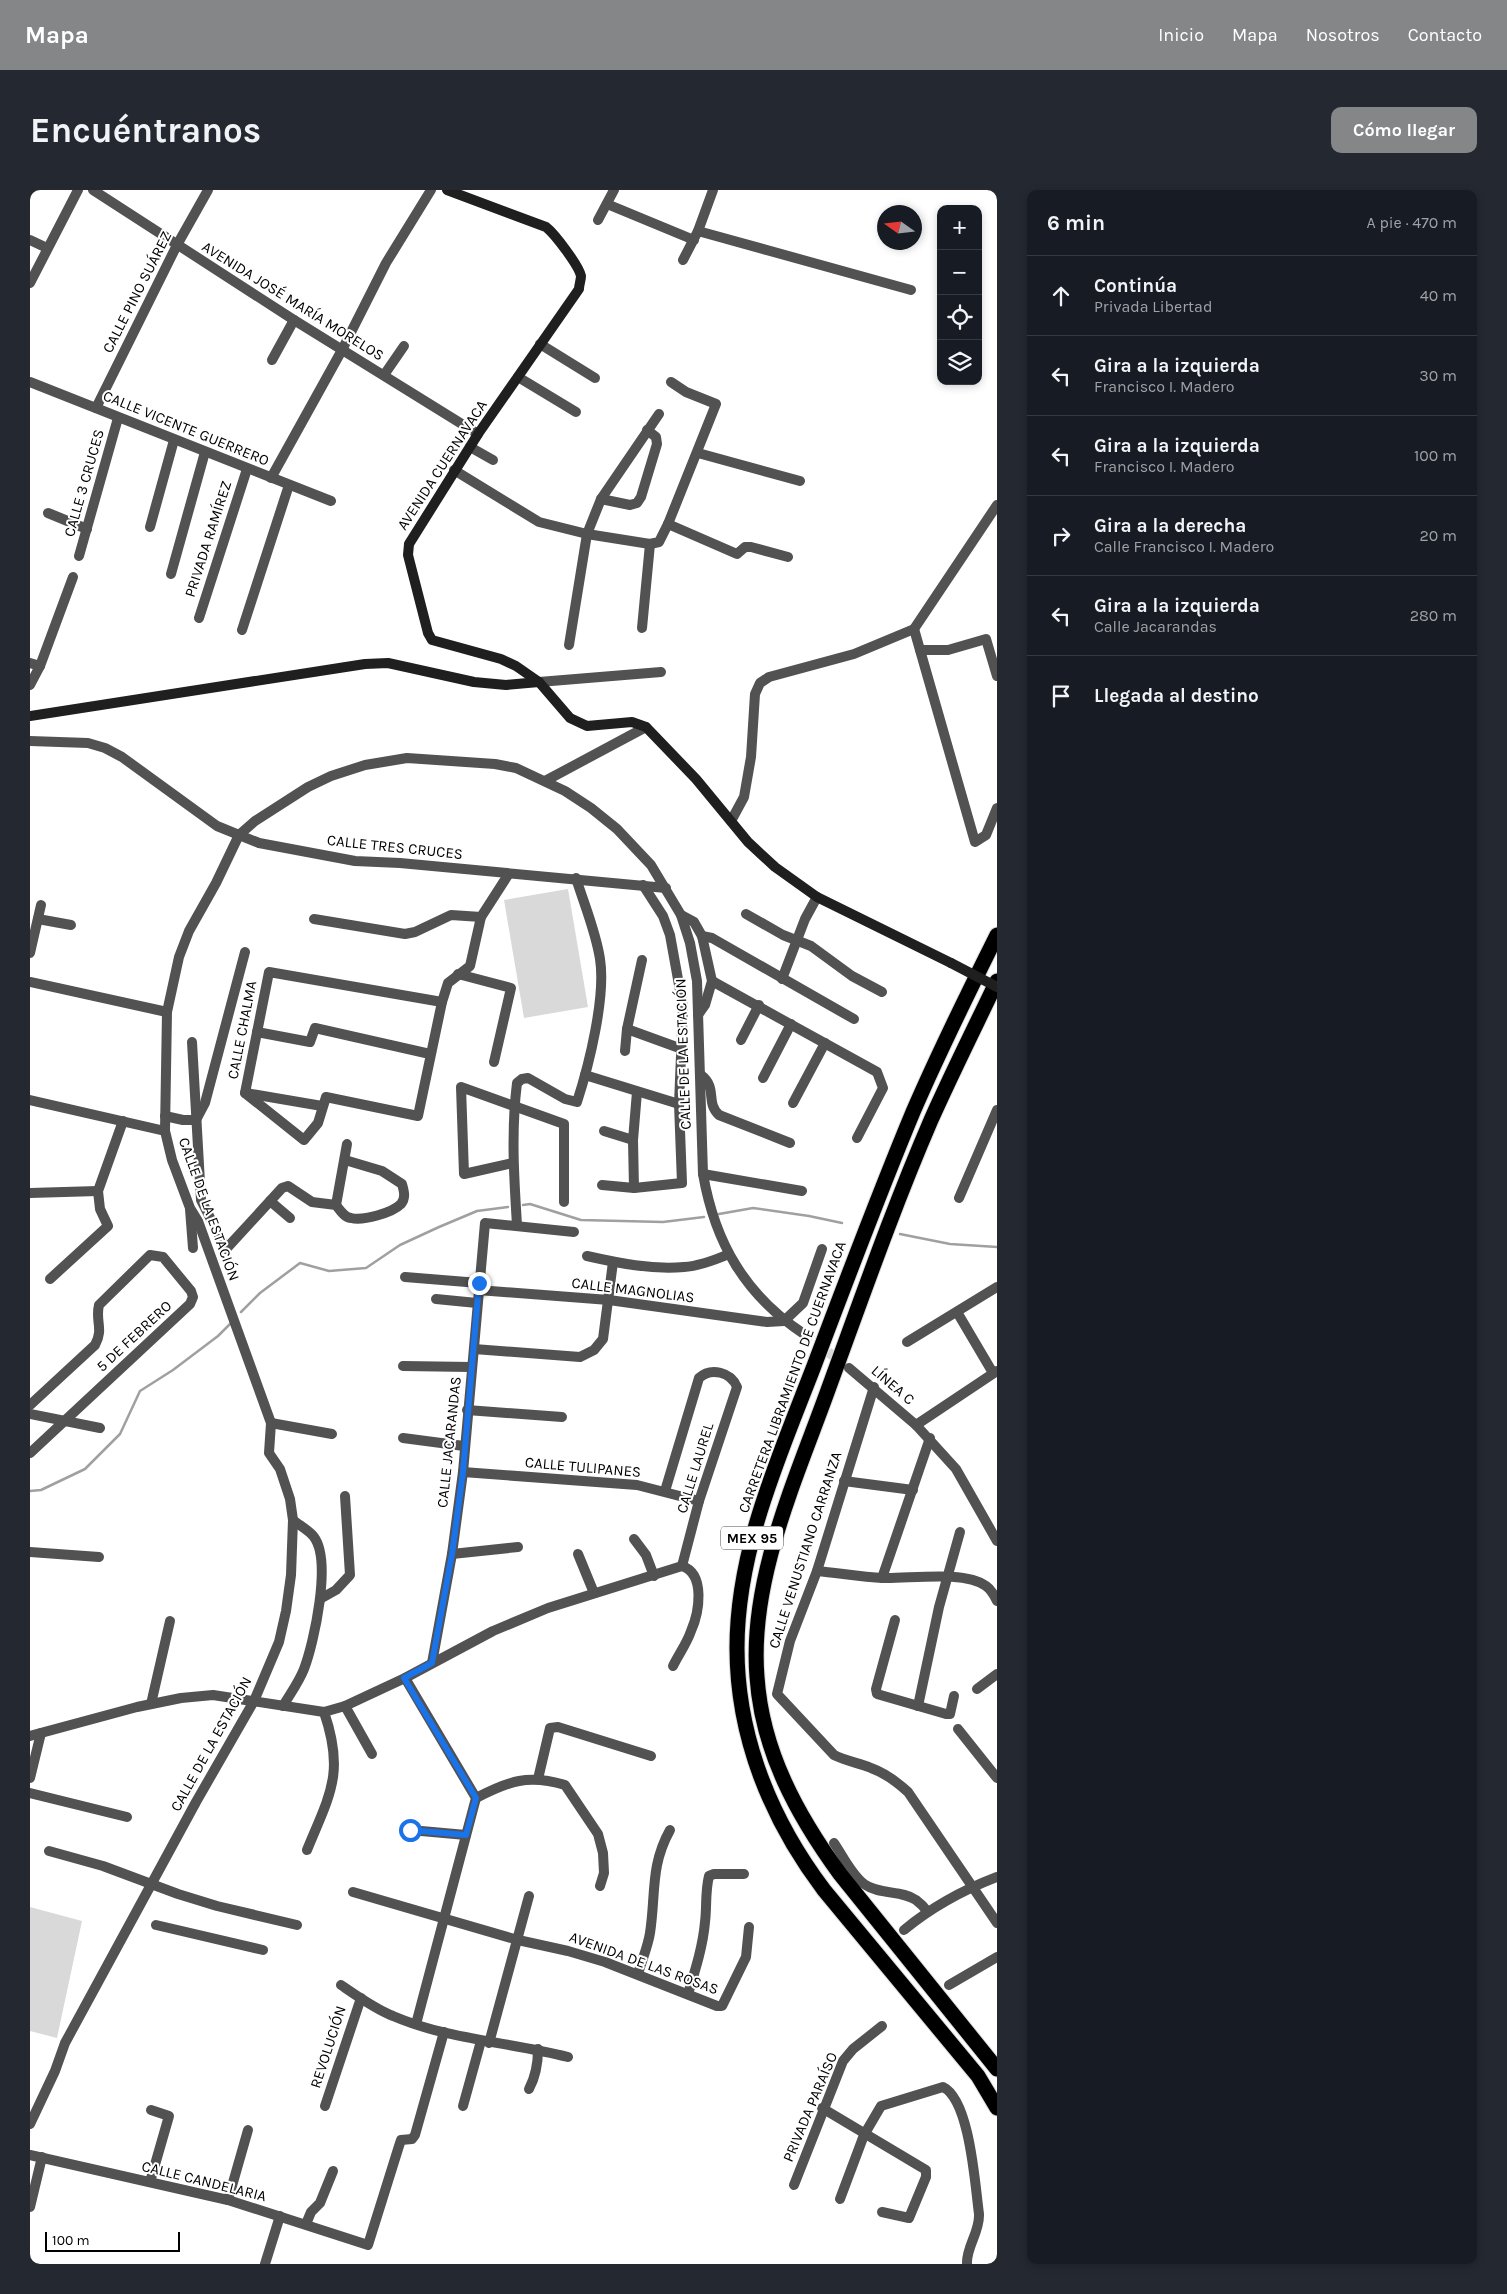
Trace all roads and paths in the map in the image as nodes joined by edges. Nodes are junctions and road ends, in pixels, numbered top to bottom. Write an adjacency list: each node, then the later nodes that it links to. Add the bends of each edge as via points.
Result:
1 (78, 190): 13 (street)
2 (93, 190): 12 (street, AVENIDA JOSÉ MARÍA MORELOS)
3 (208, 190): 12 (street, CALLE PINO SUÁREZ)
4 (431, 190): 20 (street, via 386,264)
5 (448, 190): 18 (street, AVENIDA CUERNAVACA, via 546,227 563,245 581,276 579,288)
6 (614, 190): 8 (street)
7 (713, 190): 10 (street)
8 (607, 204): 9 (street); 10 (street)
9 (598, 220)
10 (696, 236): 14 (street); 16 (street)
11 (30, 240): 13 (street)
12 (177, 245): 17 (street, AVENIDA JOSÉ MARÍA MORELOS); 27 (street, CALLE PINO SUÁREZ)
13 (47, 248): 15 (street)
14 (683, 260)
15 (30, 283)
16 (911, 290)
17 (294, 320): 20 (street, AVENIDA JOSÉ MARÍA MORELOS); 21 (street)
18 (540, 344): 23 (street, AVENIDA CUERNAVACA); 24 (street)
19 (404, 346): 22 (street)
20 (342, 350): 22 (street, AVENIDA JOSÉ MARÍA MORELOS); 40 (street)
21 (272, 360)
22 (384, 376): 32 (street, AVENIDA JOSÉ MARÍA MORELOS)
23 (518, 377): 28 (street); 32 (street, AVENIDA CUERNAVACA)
24 (595, 378)
25 (30, 382): 27 (street, CALLE VICENTE GUERRERO)
26 (671, 382): 36 (street, via 716,404)
27 (96, 408): 30 (street, CALLE VICENTE GUERRERO)
28 (576, 412)
29 (659, 414): 31 (street)
30 (118, 418): 33 (street, CALLE VICENTE GUERRERO); 49 (street, CALLE 3 CRUCES)
31 (647, 430): 43 (street); 43 (street, via 656,437 657,444 637,503 630,505)
32 (478, 434): 34 (street, AVENIDA CUERNAVACA)
33 (174, 440): 35 (street, CALLE VICENTE GUERRERO); 48 (street)
34 (470, 447): 37 (street); 39 (street, AVENIDA CUERNAVACA)
35 (205, 452): 38 (street, CALLE VICENTE GUERRERO); 54 (street)
36 (698, 453): 41 (street); 47 (street)
37 (493, 460)
38 (247, 469): 40 (street, CALLE VICENTE GUERRERO); 56 (street, PRIVADA RAMÍREZ)
39 (454, 470): 50 (street, via 540,522); 65 (street, AVENIDA CUERNAVACA, via 409,544 408,555 428,633 440,644 501,659)
40 (271, 478): 42 (street, CALLE VICENTE GUERRERO)
41 (800, 480)
42 (289, 485): 44 (street, CALLE VICENTE GUERRERO); 59 (street)
43 (601, 499): 50 (street)
44 (331, 501)
45 (997, 505): 58 (street)
46 (48, 513): 49 (street)
47 (668, 524): 51 (street, via 659,542); 53 (street, via 737,554 751,547)
48 (150, 527)
49 (87, 529): 52 (street, CALLE 3 CRUCES)
50 (587, 534): 51 (street); 60 (street)
51 (650, 544): 57 (street)
52 (79, 556)
53 (788, 558)
54 (171, 574)
55 (73, 577): 62 (street)
56 (199, 618)
57 (642, 628)
58 (914, 628): 61 (street); 72 (street, via 854,654 769,677 760,683 755,694 751,757 744,796)
59 (242, 630)
60 (569, 644)
61 (920, 650): 64 (street, via 948,650 986,639); 71 (street, via 975,842 986,835)
62 (35, 664): 66 (street)
63 (661, 672): 65 (street)
64 (997, 676)
65 (539, 682): 67 (street, via 474,682 388,663 365,664); 68 (street, AVENIDA CUERNAVACA, via 570,718 587,726 632,722)
66 (30, 685)
67 (30, 716)
68 (646, 727): 70 (street); 72 (street)
69 (30, 742): 73 (street, CALLE TRES CRUCES, via 88,743 105,748 217,826)
70 (545, 781): 73 (street, CALLE DE LA ESTACIÓN, via 516,768 495,764 407,758 365,765 331,776 308,788 255,821); 77 (street, CALLE DE LA ESTACIÓN, via 591,808 617,830 651,865)
71 (997, 808)
72 (731, 821): 78 (street, via 748,842 776,867)
73 (239, 835): 74 (street, CALLE TRES CRUCES, via 259,843 354,861); 101 (street, CALLE DE LA ESTACIÓN, via 189,931 179,957)
74 (508, 874): 75 (street, CALLE TRES CRUCES); 82 (street)
75 (576, 878): 76 (street, CALLE TRES CRUCES); 114 (street, via 600,958 602,985)
76 (643, 885): 77 (street, CALLE TRES CRUCES); 110 (street, via 663,916 670,935 683,1006)
77 (666, 888): 81 (street, CALLE DE LA ESTACIÓN)
78 (817, 897): 88 (street); 97 (street, bridge)
79 (41, 905): 83 (street)
80 (746, 914): 88 (street)
81 (681, 915): 87 (street, via 694,922); 102 (street, CALLE DE LA ESTACIÓN, via 697,981)
82 (481, 917): 84 (street, via 450,915 404,934); 92 (street, via 470,966)
83 (38, 919): 85 (street); 90 (street)
84 (314, 919)
85 (71, 925)
86 (997, 935): 273 (highway, CARRETERA LIBRAMIENTO DE CUERNAVACA / MEX 95, via 913,1112 764,1496 742,1582 737,1648 738,1679 748,1740 766,1793 786,1833 814,1877 978,2076)
87 (702, 936): 93 (street, via 712,938); 94 (street)
88 (798, 940): 93 (street); 98 (street)
89 (245, 952): 126 (street, via 204,1103)
90 (30, 953)
91 (642, 960): 105 (street)
92 (458, 974): 99 (street, via 448,983); 113 (street, via 511,988)
93 (782, 979): 103 (street)
94 (712, 981): 100 (street); 102 (street, via 705,1006)
95 (997, 981): 268 (highway, MEX 95, via 924,1138 786,1504 764,1587 756,1661 767,1732 788,1794 802,1818 840,1874)
96 (30, 982): 101 (street)
97 (997, 987)
98 (882, 992)
99 (442, 1002): 106 (street, CALLE CHALMA, via 269,972); 112 (street)
100 (759, 1005): 104 (street); 107 (street)
101 (166, 1012): 125 (street, CALLE DE LA ESTACIÓN)
102 (698, 1015): 115 (street, CALLE DE LA ESTACIÓN)
103 (854, 1019)
104 (791, 1024): 109 (street); 116 (street)
105 (627, 1029): 110 (street); 111 (street)
106 (257, 1032): 112 (street, via 310,1042 315,1028); 118 (street, CALLE CHALMA)
107 (741, 1040)
108 (192, 1042): 126 (street)
109 (825, 1043): 120 (street); 130 (street, via 877,1072 882,1080 883,1088)
110 (682, 1048): 121 (street)
111 (625, 1052)
112 (430, 1054): 122 (street, via 418,1116 326,1097)
113 (494, 1062)
114 (586, 1075): 117 (street); 123 (street, via 577,1102 565,1099 528,1078 522,1079 517,1083)
115 (700, 1075): 132 (street, via 708,1081 714,1110 719,1115); 136 (street, CALLE DE LA ESTACIÓN)
116 (763, 1078)
117 (638, 1092): 121 (street); 131 (street)
118 (245, 1093): 122 (street); 122 (street, via 304,1140 318,1123)
119 (30, 1100): 127 (street)
120 (793, 1103)
121 (679, 1104): 139 (street, via 682,1183)
122 (322, 1106)
123 (514, 1106): 135 (street); 135 (street, via 461,1087 464,1174); 145 (street, via 564,1124)
124 (997, 1110): 143 (street)
125 (165, 1116): 126 (street); 128 (street, CALLE DE LA ESTACIÓN)
126 (196, 1120): 137 (street)
127 (123, 1121): 128 (street); 140 (street)
128 (165, 1131): 147 (street, CALLE DE LA ESTACIÓN)
129 (604, 1131): 131 (street)
130 (857, 1138)
131 (633, 1140): 139 (street)
132 (790, 1143)
133 (347, 1144): 134 (street)
134 (345, 1160): 146 (street); 146 (street, via 388,1174 402,1184 404,1195 400,1204 367,1218 351,1218)
135 (513, 1163): 149 (street)
136 (703, 1174): 141 (street); 153 (street, CALLE DE LA ESTACIÓN, via 708,1205)
137 (200, 1183): 144 (street, via 201,1200 226,1249); 147 (street)
138 (602, 1185): 139 (street)
139 (634, 1188)
140 (98, 1191): 142 (street); 157 (street, via 100,1208 108,1226)
141 (802, 1191)
142 (30, 1193)
143 (959, 1198)
144 (270, 1201): 146 (street, via 288,1186 312,1202); 148 (street)
145 (564, 1202)
146 (336, 1205)
147 (190, 1208): 151 (street); 178 (street, CALLE DE LA ESTACIÓN, via 198,1221)
148 (290, 1218)
149 (517, 1225): 150 (street); 158 (street, CALLE JACARANDAS, via 485,1223)
150 (574, 1232)
151 (193, 1248)
152 (822, 1249): 164 (street, via 803,1303)
153 (729, 1254): 155 (street, via 684,1267); 164 (street, CALLE DE LA ESTACIÓN, via 741,1275)
154 (587, 1256): 155 (street)
155 (613, 1262): 161 (street)
156 (405, 1277): 158 (street, CALLE MAGNOLIAS)
157 (50, 1279)
158 (479, 1287): 161 (street, CALLE MAGNOLIAS); 162 (street, CALLE JACARANDAS)
159 (997, 1287): 163 (street)
160 (436, 1299): 162 (street)
161 (610, 1300): 164 (street, CALLE MAGNOLIAS, via 767,1322); 167 (street, via 603,1339 594,1350 580,1357)
162 (477, 1303): 167 (street, CALLE JACARANDAS)
163 (957, 1312): 166 (street); 171 (street)
164 (784, 1321): 165 (street, CALLE DE LA ESTACIÓN)
165 (804, 1334)
166 (907, 1342)
167 (474, 1350): 169 (street, CALLE JACARANDAS)
168 (403, 1366): 169 (street)
169 (471, 1367): 174 (street, CALLE JACARANDAS)
170 (849, 1368): 172 (street, LÍNEA C)
171 (995, 1372): 179 (street)
172 (874, 1387): 179 (street, LÍNEA C); 187 (street, CALLE VENUSTIANO CARRANZA)
173 (30, 1405): 177 (street, 5 DE FEBRERO, via 95,1345 100,1326 99,1305 150,1255 163,1257 191,1291 190,1304)
174 (467, 1410): 176 (street); 184 (street, CALLE JACARANDAS)
175 (30, 1414): 177 (street)
176 (562, 1417)
177 (63, 1421): 180 (street); 185 (street, 5 DE FEBRERO)
178 (271, 1423): 181 (street); 192 (street, CALLE DE LA ESTACIÓN, via 269,1453 280,1470)
179 (916, 1425): 183 (street, LÍNEA C)
180 (100, 1428)
181 (332, 1434)
182 (403, 1438): 184 (street)
183 (930, 1438): 188 (street); 195 (street, LÍNEA C, via 971,1492)
184 (464, 1446): 186 (street, CALLE JACARANDAS)
185 (30, 1453)
186 (463, 1472): 189 (street, CALLE TULIPANES, via 620,1483); 198 (street, CALLE JACARANDAS)
187 (844, 1481): 188 (street); 202 (street, CALLE VENUSTIANO CARRANZA)
188 (913, 1490): 205 (street)
189 (665, 1491): 191 (street, CALLE TULIPANES); 191 (street, CALLE LAUREL, via 699,1378 712,1371 729,1376 737,1387)
190 (345, 1496): 207 (street, via 350,1576 336,1590)
191 (699, 1501): 201 (street, CALLE LAUREL)
192 (293, 1520): 207 (street, via 314,1537 319,1549); 217 (street, CALLE DE LA ESTACIÓN, via 286,1611 279,1642)
193 (960, 1532): 204 (street)
194 (634, 1539): 203 (street, via 646,1555)
195 (996, 1540)
196 (518, 1546): 198 (street)
197 (30, 1552): 200 (street)
198 (452, 1554): 211 (street, CALLE JACARANDAS)
199 (578, 1554): 206 (street)
200 (99, 1557)
201 (682, 1566): 203 (street); 212 (street, via 695,1575 698,1586 691,1634)
202 (817, 1571): 205 (street); 244 (street, CALLE VENUSTIANO CARRANZA, via 790,1641 777,1694 834,1755 872,1768 908,1792)
203 (654, 1576): 206 (street)
204 (946, 1576): 205 (street); 208 (street, via 985,1585); 221 (street)
205 (882, 1578)
206 (594, 1593): 211 (street, via 493,1631)
207 (320, 1599): 219 (street, via 304,1671)
208 (997, 1601)
209 (895, 1620): 221 (street, via 876,1689 880,1696)
210 (170, 1621): 218 (street)
211 (432, 1663): 214 (street)
212 (673, 1666)
213 (997, 1674): 215 (street)
214 (404, 1678): 220 (street); 232 (street)
215 (977, 1689)
216 (954, 1696): 221 (street, via 950,1714)
217 (254, 1701): 218 (street, via 213,1695); 219 (street); 242 (street, CALLE DE LA ESTACIÓN)
218 (151, 1704): 224 (street)
219 (283, 1706): 222 (street)
220 (345, 1706): 222 (street); 226 (street)
221 (918, 1706)
222 (324, 1712): 238 (street, via 333,1748 333,1787)
223 (958, 1729): 229 (street)
224 (42, 1733): 225 (street); 228 (street)
225 (30, 1736)
226 (372, 1754)
227 (651, 1756): 230 (street, via 550,1728)
228 (30, 1778)
229 (997, 1778)
230 (538, 1779): 232 (street, via 505,1783); 243 (street, via 565,1785 598,1834 604,1873)
231 (30, 1793): 233 (street)
232 (476, 1798): 236 (street)
233 (127, 1818)
234 (410, 1830): 236 (street)
235 (670, 1830): 257 (street, via 660,1848 655,1867 650,1936)
236 (466, 1835): 248 (street)
237 (834, 1843): 247 (street, via 865,1885 910,1897)
238 (307, 1850)
239 (49, 1851): 242 (street)
240 (744, 1874): 260 (street, via 709,1876 705,1923)
241 (997, 1877): 244 (street)
242 (152, 1884): 251 (street, via 216,1906); 275 (street, CALLE DE LA ESTACIÓN, via 65,2043)
243 (600, 1886)
244 (973, 1887): 247 (street); 249 (street)
245 (353, 1892): 248 (street, AVENIDA DE LAS ROSAS)
246 (529, 1896): 254 (street)
247 (927, 1911): 253 (street)
248 (445, 1918): 254 (street, AVENIDA DE LAS ROSAS); 262 (street)
249 (997, 1923)
250 (156, 1925): 255 (street)
251 (297, 1925)
252 (749, 1927): 260 (street, AVENIDA DE LAS ROSAS, via 746,1957 722,2006)
253 (904, 1930)
254 (518, 1940): 257 (street, AVENIDA DE LAS ROSAS, via 568,1950); 265 (street)
255 (264, 1950)
256 (997, 1957): 258 (street)
257 (638, 1974): 260 (street, AVENIDA DE LAS ROSAS)
258 (949, 1984)
259 (341, 1985): 261 (street)
260 (688, 1994)
261 (360, 1998): 262 (street, via 392,2016); 270 (street, REVOLUCIÓN)
262 (416, 2024): 264 (street)
263 (882, 2026): 272 (street, PRIVADA PARAÍSO, via 843,2061)
264 (444, 2032): 265 (street); 288 (street, CALLE CANDELARIA, via 415,2135 412,2139 401,2140 398,2146 368,2244)
265 (485, 2042): 266 (street); 271 (street)
266 (538, 2049): 267 (street); 269 (street, via 538,2064)
267 (568, 2058)
268 (997, 2069)
269 (529, 2089)
270 (325, 2106)
271 (463, 2106)
272 (822, 2108): 277 (street); 282 (street, PRIVADA PARAÍSO)
273 (997, 2108)
274 (151, 2110): 281 (street, via 169,2116)
275 (30, 2124)
276 (248, 2130): 284 (street)
277 (864, 2135): 283 (street); 286 (street, via 926,2170 909,2218); 290 (street, via 881,2106 943,2087 949,2090 966,2120 979,2214 979,2225 966,2256)
278 (30, 2155): 279 (street, CALLE CANDELARIA)
279 (42, 2157): 281 (street, CALLE CANDELARIA); 285 (street)
280 (334, 2171): 288 (street, via 320,2203)
281 (150, 2182): 284 (street, CALLE CANDELARIA)
282 (794, 2184)
283 (840, 2199)
284 (228, 2200): 287 (street, CALLE CANDELARIA)
285 (30, 2207)
286 (882, 2212)
287 (280, 2216): 288 (street, CALLE CANDELARIA); 289 (street)
288 (306, 2224)
289 (266, 2264)
290 (967, 2264)

